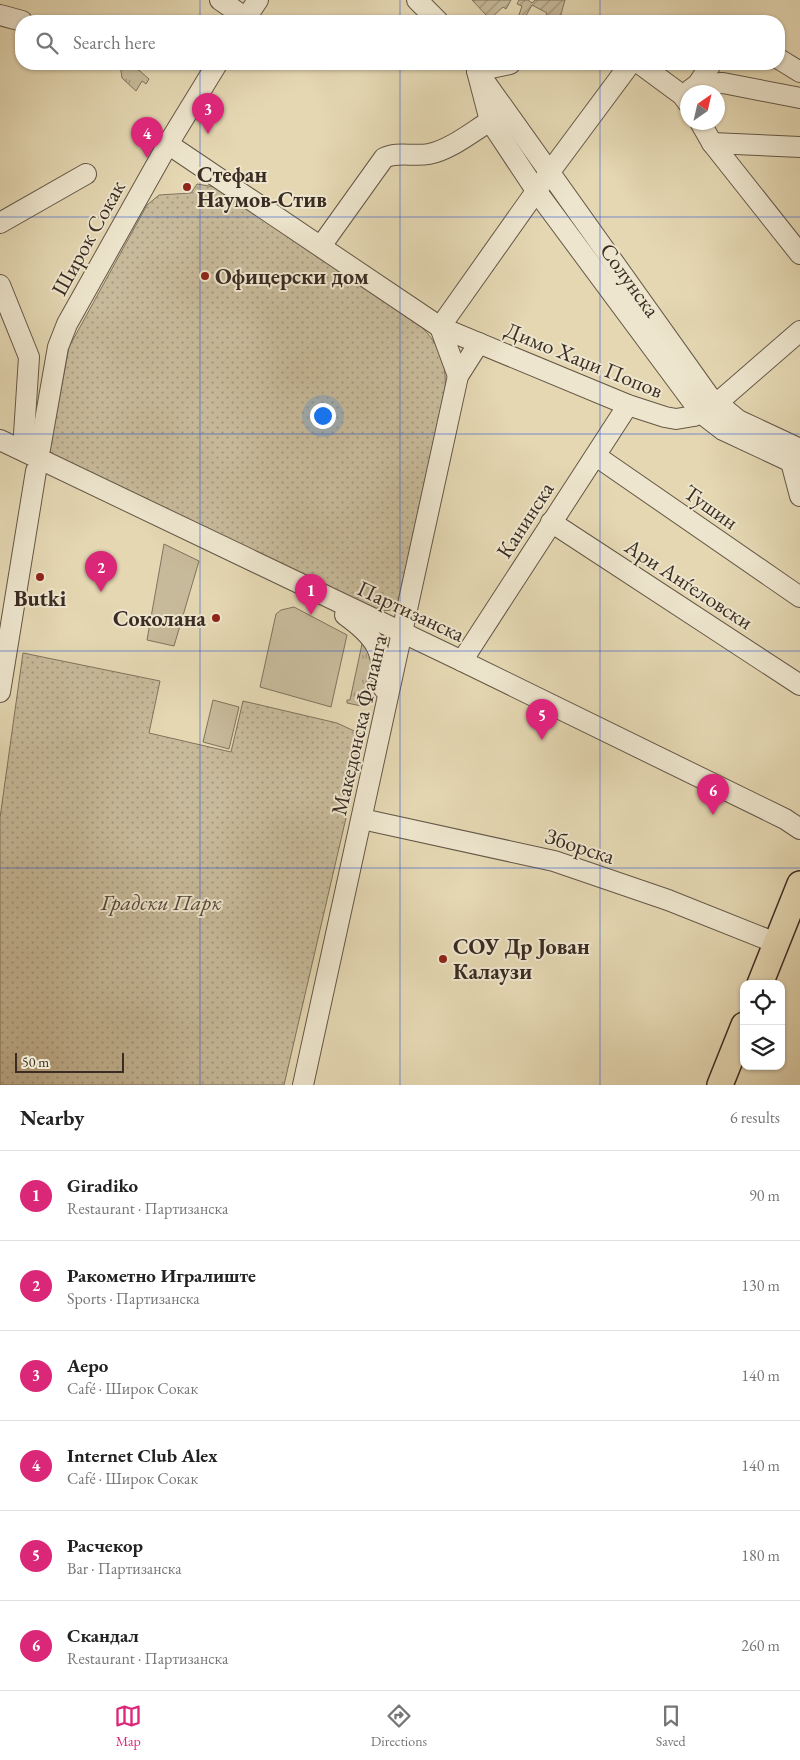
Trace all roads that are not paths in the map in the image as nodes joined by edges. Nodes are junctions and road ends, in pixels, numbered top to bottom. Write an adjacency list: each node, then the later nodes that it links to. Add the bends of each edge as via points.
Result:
1 (220, 0): 5 (street)
2 (258, 0): 6 (street)
3 (417, 0): 7 (street)
4 (0, 15): 8 (street)
5 (239, 15)
6 (248, 15)
7 (432, 15)
8 (15, 19)
9 (785, 63): 16 (street)
10 (214, 70): 25 (street, Широк Сокак)
11 (475, 70): 21 (street, Солунска)
12 (475, 70): 26 (street, Солунска)
13 (626, 70): 26 (street)
14 (650, 70): 19 (street)
15 (707, 70): 17 (street)
16 (800, 72)
17 (696, 85)
18 (716, 85): 20 (street, via 722,83)
19 (680, 88)
20 (800, 98)
21 (490, 121): 28 (street, Солунска); 30 (street, via 431,154 392,154 384,158)
22 (705, 130): 23 (street)
23 (712, 142): 24 (street); 31 (street)
24 (800, 147)
25 (176, 149): 30 (street); 40 (street, Широк Сокак, via 64,332)
26 (549, 173): 28 (street); 38 (street, Солунска, via 701,386)
27 (86, 174): 29 (street)
28 (537, 192): 33 (street); 38 (street, Солунска)
29 (0, 223)
30 (321, 246): 33 (street)
31 (800, 254)
32 (0, 285): 40 (street, via 29,356)
33 (440, 327): 35 (street); 36 (street)
34 (800, 331): 38 (street)
35 (479, 343): 36 (street, Македонска Фаланга); 37 (street, Димо Хаџи Попов)
36 (458, 376): 48 (street, Македонска Фаланга)
37 (628, 405): 38 (street, Димо Хаџи Попов, via 665,418 687,417); 41 (street, Канинска)
38 (708, 409): 42 (street, Солунска, via 723,430)
39 (0, 440): 40 (street, Партизанска)
40 (32, 450): 46 (street, Партизанска)
41 (596, 456): 45 (street, Канинска); 47 (street, Тушин)
42 (797, 459): 44 (street)
43 (36, 470): 51 (street)
44 (800, 496)
45 (551, 522): 49 (street, Канинска); 50 (street, Ари Анѓеловски)
46 (310, 589): 48 (street, Партизанска); 52 (street, via 365,630 376,643 383,666)
47 (800, 597)
48 (404, 634): 49 (street, Партизанска); 52 (street, Македонска Фаланга)
49 (462, 661): 54 (street, Партизанска)
50 (800, 685)
51 (0, 692)
52 (385, 711): 53 (street, Македонска Фаланга)
53 (362, 819): 56 (street, Зборска, via 554,861 668,900); 59 (street, Македонска Фаланга)
54 (800, 829)
55 (800, 884): 56 (main road)
56 (776, 943): 57 (main road)
57 (762, 980)
58 (740, 1035): 60 (main road)
59 (303, 1085)
60 (720, 1085)

